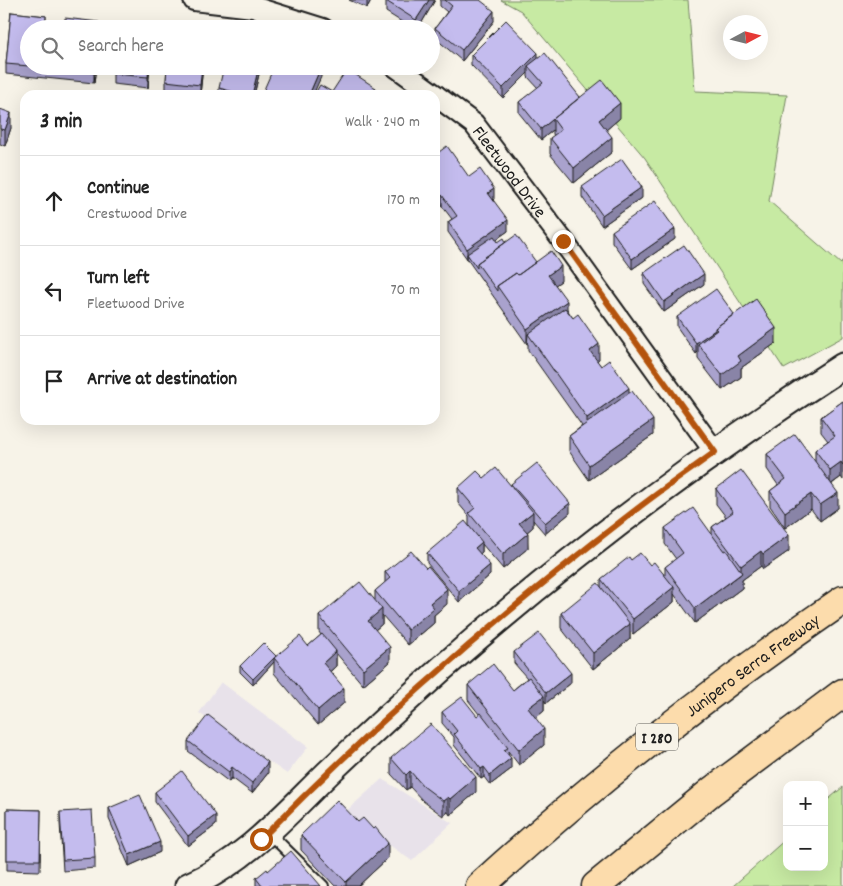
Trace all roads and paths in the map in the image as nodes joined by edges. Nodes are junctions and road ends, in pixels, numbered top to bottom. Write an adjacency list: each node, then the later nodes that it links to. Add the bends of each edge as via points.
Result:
1 (194, 0): 2 (street, via 253,7)
2 (294, 20)
3 (407, 75): 4 (street, Fleetwood Drive)
4 (428, 90)
5 (440, 99): 7 (street, Fleetwood Drive, via 474,124)
6 (843, 366): 7 (street)
7 (715, 452): 10 (street, via 625,518 440,670)
8 (843, 600): 13 (highway, Junipero Serra Freeway / I 280, via 641,750)
9 (843, 693): 14 (highway, via 712,790)
10 (268, 832): 11 (street, via 228,865); 12 (lane)
11 (188, 886)
12 (323, 886)
13 (480, 886)
14 (596, 886)

